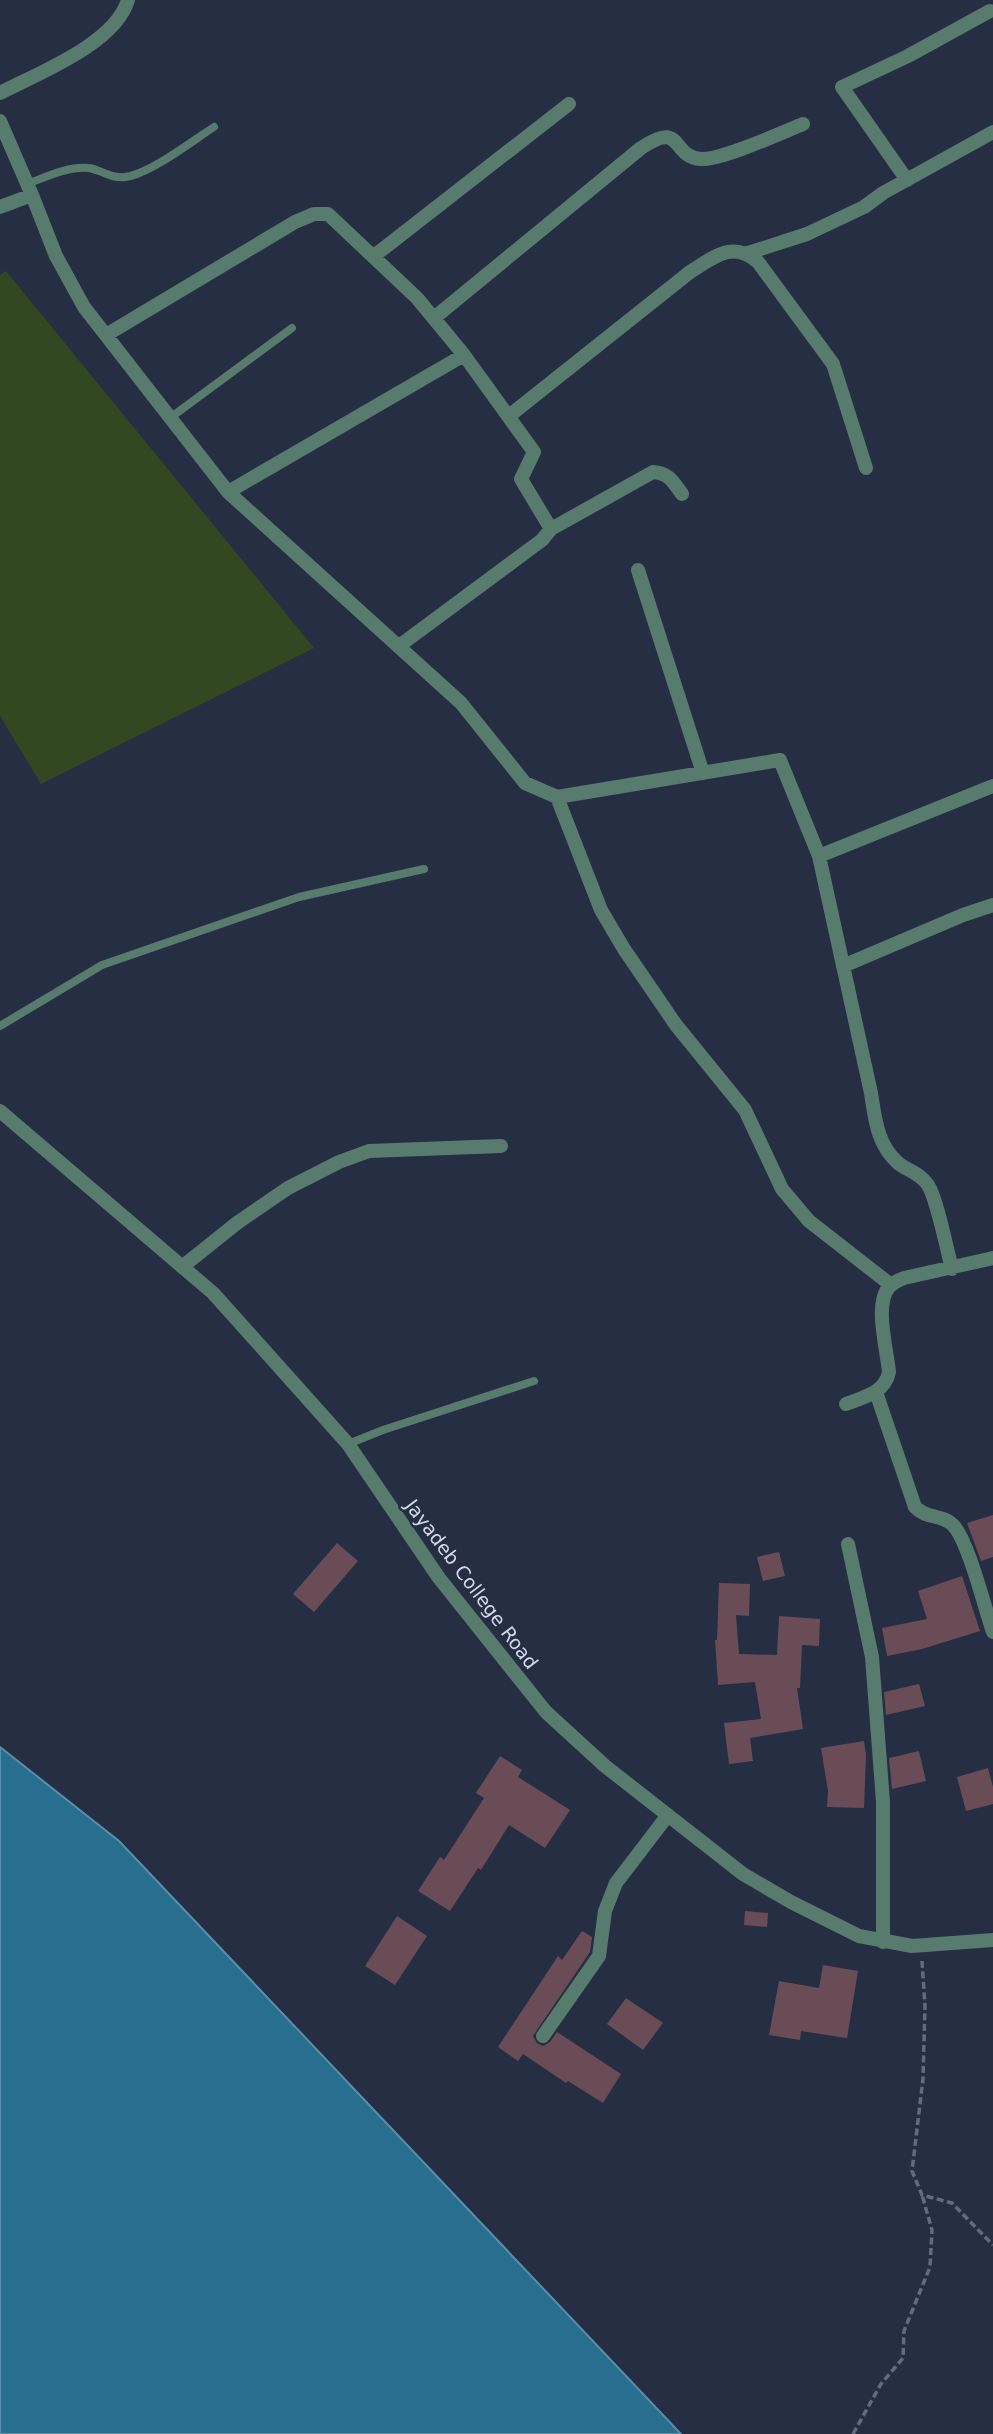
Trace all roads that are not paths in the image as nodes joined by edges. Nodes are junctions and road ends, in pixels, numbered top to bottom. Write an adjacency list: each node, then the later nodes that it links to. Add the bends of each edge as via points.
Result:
1 (128, 0): 3 (street, via 111,27 80,51)
2 (990, 11): 9 (street, via 842,87)
3 (0, 93)
4 (569, 104): 13 (street)
5 (0, 121): 10 (street)
6 (803, 124): 14 (street, via 714,158 696,159 671,138 657,138)
7 (214, 127): 10 (lane, via 128,177 89,168 65,170)
8 (993, 132): 9 (street)
9 (906, 180): 12 (street, via 864,207 807,234)
10 (29, 189): 11 (street); 16 (street, via 56,256 84,307)
11 (0, 207)
12 (748, 254): 18 (street, via 728,252 690,272); 20 (street, via 833,364)
13 (374, 256): 14 (street); 16 (street, via 328,214 314,214)
14 (433, 318): 17 (street)
15 (292, 328): 19 (lane)
16 (106, 335): 19 (street)
17 (464, 355): 18 (street); 21 (street)
18 (509, 415): 23 (street, via 534,452 521,479)
19 (170, 418): 21 (street)
20 (866, 468)
21 (228, 492): 25 (street)
22 (682, 494): 23 (street, via 669,477 653,472)
23 (551, 529): 25 (street)
24 (638, 570): 26 (street)
25 (399, 646): 28 (street, via 461,703 525,783)
26 (703, 773): 28 (street); 29 (street, via 780,760)
27 (993, 786): 29 (street)
28 (558, 797): 39 (street, via 601,910 676,1025 745,1110 782,1189 809,1221)
29 (819, 856): 32 (street)
30 (424, 869): 33 (lane, via 299,897 102,965)
31 (993, 905): 32 (street)
32 (843, 966): 38 (street, via 882,1144 929,1187)
33 (0, 1026)
34 (0, 1111): 37 (street, Jayadeb College Road)
35 (501, 1146): 37 (street, via 369,1151 339,1162 288,1188)
36 (993, 1258): 38 (street)
37 (181, 1267): 43 (street, Jayadeb College Road, via 213,1293)
38 (952, 1269): 39 (street)
39 (891, 1285): 41 (street, via 881,1313 890,1372)
40 (534, 1381): 43 (lane)
41 (876, 1392): 42 (street); 45 (street, via 915,1507 925,1515 944,1518 958,1530)
42 (846, 1405)
43 (348, 1444): 46 (street, Jayadeb College Road, via 439,1578 546,1712)
44 (848, 1544): 48 (street, via 872,1657 883,1802)
45 (993, 1632)
46 (668, 1815): 48 (street, Jayadeb College Road, via 743,1874 859,1936); 49 (street, via 617,1883 605,1911 599,1956)
47 (993, 1940): 48 (street, Jayadeb College Road, via 921,1945)
48 (883, 1942)
49 (543, 2036)

